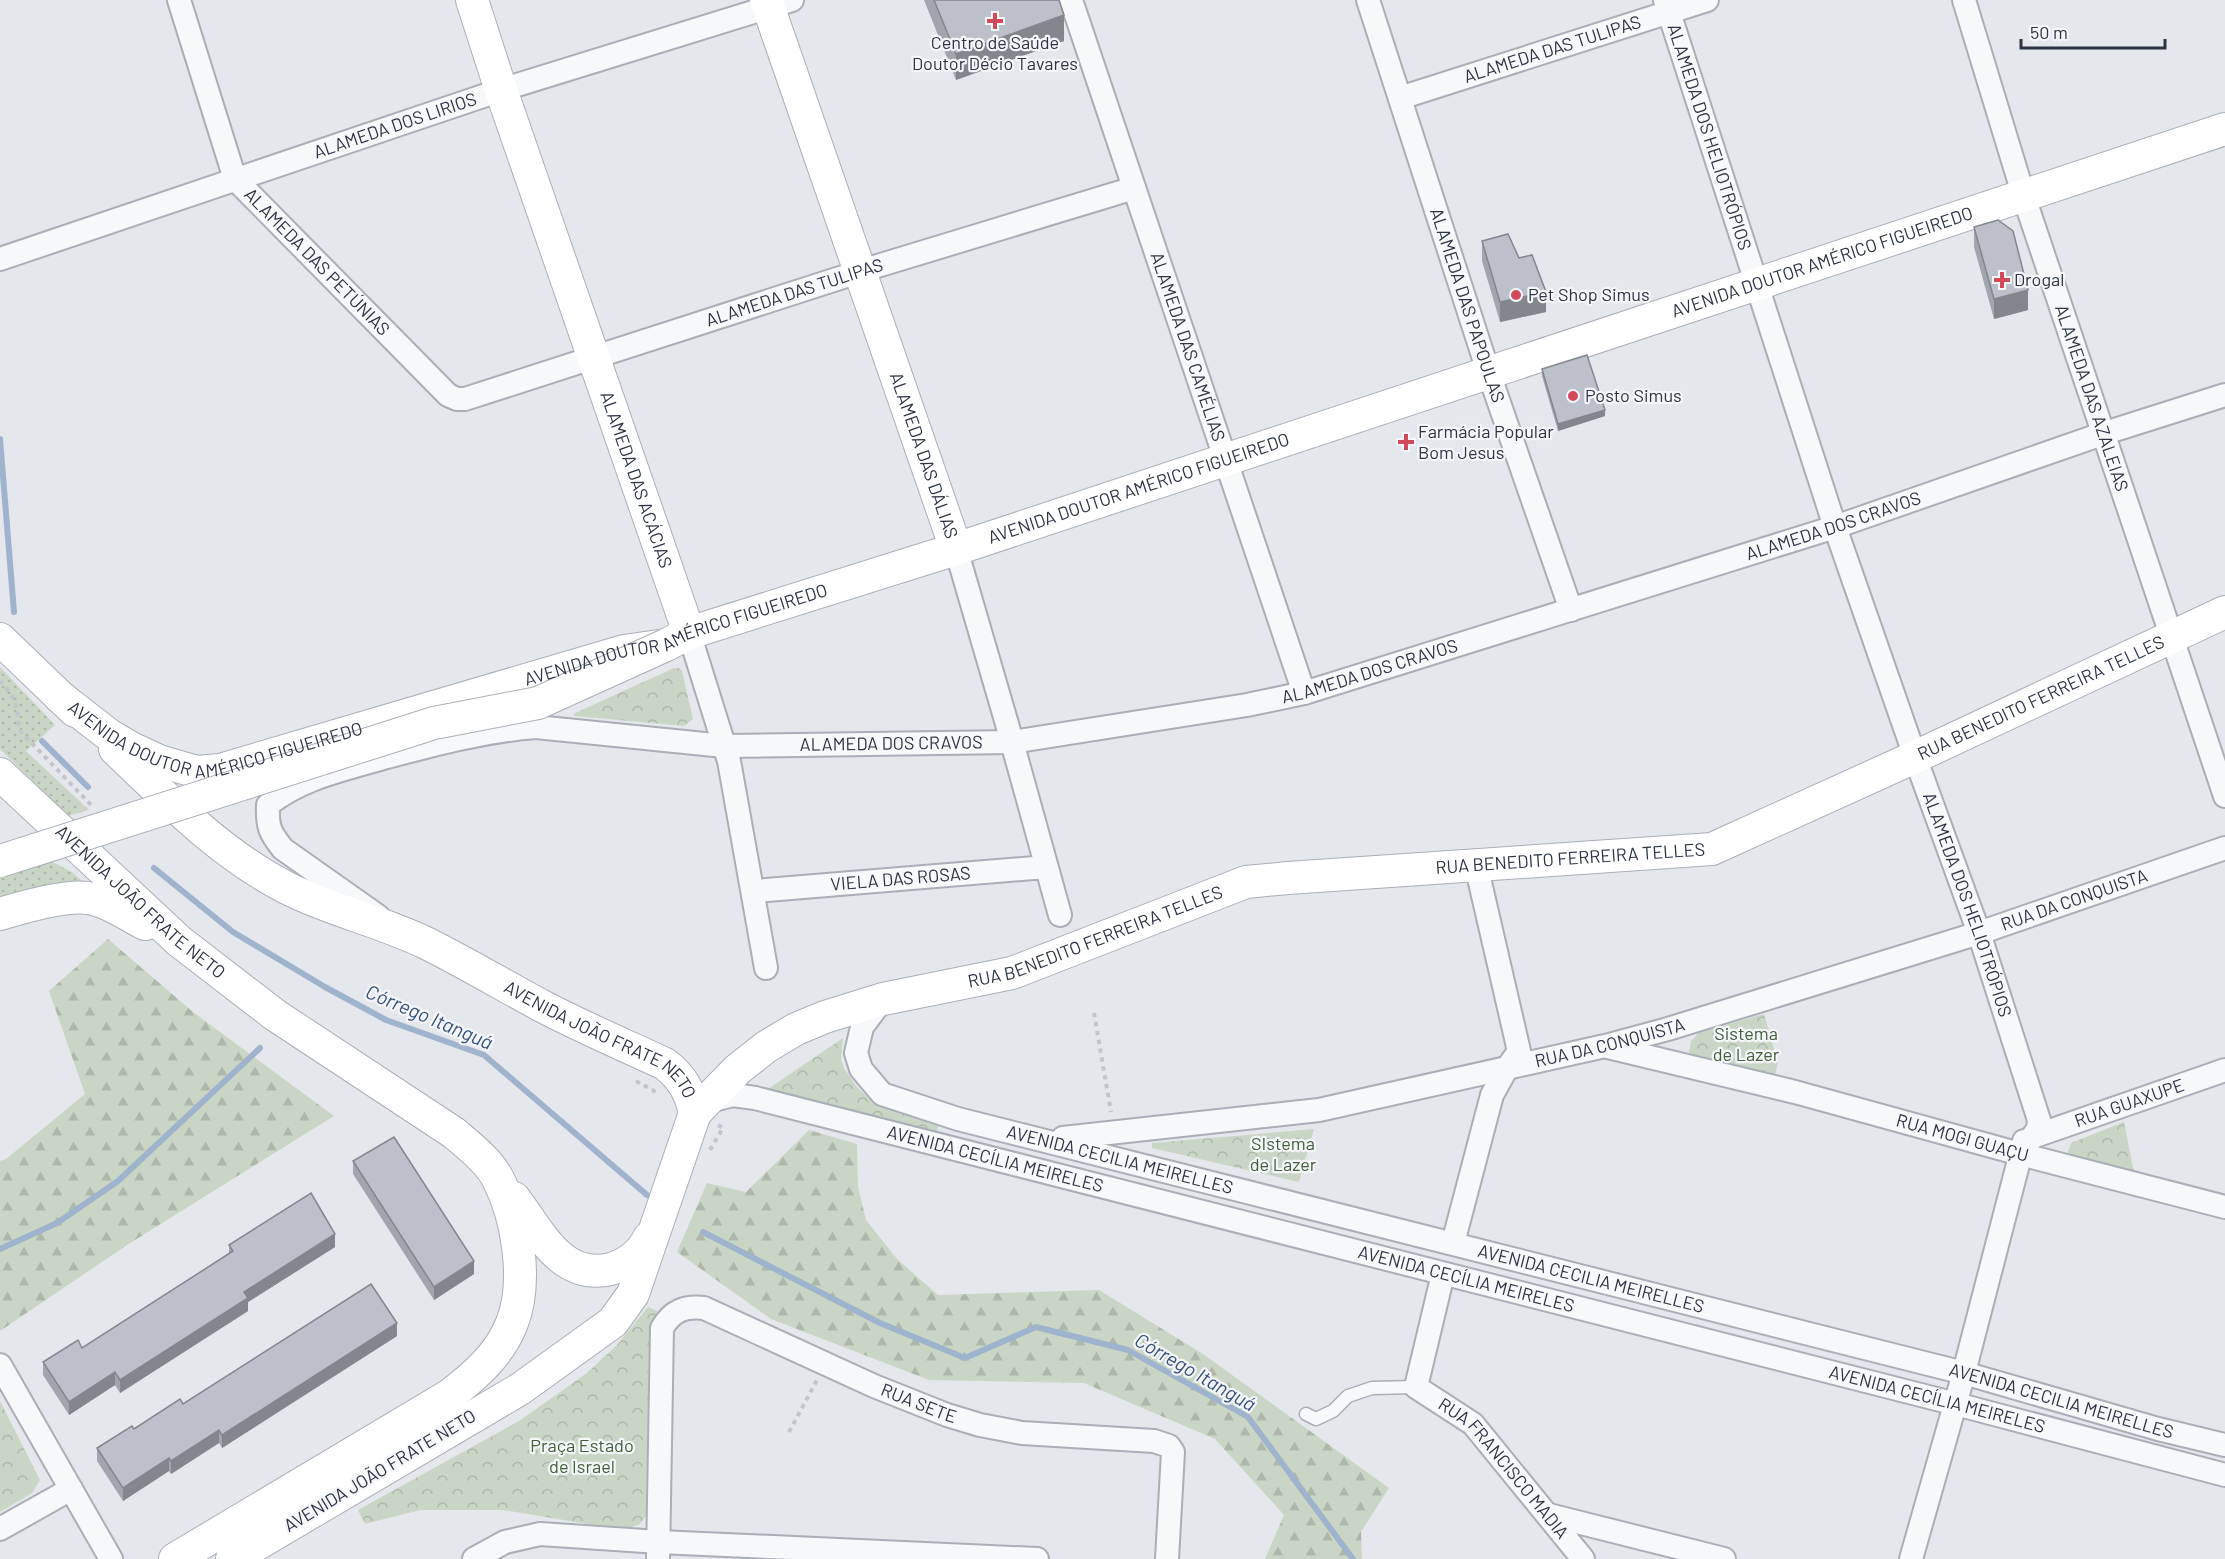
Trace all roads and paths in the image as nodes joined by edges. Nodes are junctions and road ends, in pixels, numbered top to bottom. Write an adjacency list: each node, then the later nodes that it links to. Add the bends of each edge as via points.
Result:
1 (179, 0): 12 (street, ALAMEDA DAS PETÚNIAS)
2 (472, 0): 9 (main road, ALAMEDA DAS ACÁCIAS)
3 (1071, 0): 13 (street, ALAMEDA DAS CAMÉLIAS)
4 (1368, 0): 10 (street, ALAMEDA DAS PAPOULAS)
5 (1707, 0): 8 (street, ALAMEDA DAS TULIPAS)
6 (1964, 0): 14 (street, ALAMEDA DAS AZALEIAS)
7 (776, 2): 9 (street, ALAMEDA DOS LIRIOS); 16 (main road, ALAMEDA DAS DÁLIAS)
8 (1667, 6): 10 (street, ALAMEDA DAS TULIPAS); 17 (street, ALAMEDA DOS HELIOTRÓPIOS)
9 (501, 90): 12 (street, ALAMEDA DOS LIRIOS); 18 (main road, ALAMEDA DAS ACÁCIAS)
10 (1400, 99): 19 (street, ALAMEDA DAS PAPOULAS)
11 (2225, 129): 14 (main road, AVENIDA DOUTOR AMÉRICO FIGUEIREDO)
12 (235, 179): 15 (street, ALAMEDA DOS LIRIOS); 21 (street, ALAMEDA DAS PETÚNIAS)
13 (1134, 188): 16 (street, ALAMEDA DAS TULIPAS); 23 (street, ALAMEDA DAS CAMÉLIAS)
14 (2024, 197): 17 (main road, AVENIDA DOUTOR AMÉRICO FIGUEIREDO); 22 (street, ALAMEDA DAS AZALEIAS)
15 (0, 260)
16 (859, 272): 18 (street, ALAMEDA DAS TULIPAS); 25 (main road, ALAMEDA DAS DÁLIAS)
17 (1755, 283): 19 (main road, AVENIDA DOUTOR AMÉRICO FIGUEIREDO); 24 (street, ALAMEDA DOS HELIOTRÓPIOS)
18 (593, 358): 21 (street, ALAMEDA DAS TULIPAS); 30 (main road, ALAMEDA DAS ACÁCIAS)
19 (1488, 371): 23 (main road, AVENIDA DOUTOR AMÉRICO FIGUEIREDO); 26 (street, ALAMEDA DAS PAPOULAS)
20 (2225, 395): 22 (street, ALAMEDA DOS CRAVOS)
21 (457, 399)
22 (2102, 434): 24 (street, ALAMEDA DOS CRAVOS); 28 (street, ALAMEDA DAS AZALEIAS)
23 (1226, 460): 25 (main road, AVENIDA DOUTOR AMÉRICO FIGUEIREDO); 32 (street, ALAMEDA DAS CAMÉLIAS)
24 (1835, 527): 26 (street, ALAMEDA DOS CRAVOS); 36 (street, ALAMEDA DOS HELIOTRÓPIOS)
25 (956, 549): 30 (main road, AVENIDA DOUTOR AMÉRICO FIGUEIREDO); 34 (street, ALAMEDA DAS DÁLIAS)
26 (1571, 610): 32 (street, ALAMEDA DOS CRAVOS)
27 (2225, 612): 28 (main road, RUA BENEDITO FERREIRA TELLES)
28 (2170, 636): 36 (main road, RUA BENEDITO FERREIRA TELLES); 38 (street, ALAMEDA DAS AZALEIAS)
29 (0, 639): 33 (main road, AVENIDA JOÃO FRATE NETO)
30 (678, 639): 33 (main road, AVENIDA DOUTOR AMÉRICO FIGUEIREDO, via 624,651 220,770 197,772 159,761 109,735); 35 (street, ALAMEDA DAS ACÁCIAS); 41 (main road, bridge, via 538,703 434,723)
31 (0, 681): 39 (path, via 16,704 21,732)
32 (1304, 693): 34 (street, ALAMEDA DOS CRAVOS)
33 (60, 697): 47 (main road, AVENIDA JOÃO FRATE NETO, via 229,851 311,900)
34 (1012, 742): 35 (street, ALAMEDA DOS CRAVOS); 43 (street, ALAMEDA DAS DÁLIAS)
35 (724, 746): 44 (street, ALAMEDA DAS ACÁCIAS); 47 (street, ALAMEDA DOS CRAVOS, via 536,727 480,734 330,773 283,792 268,805 267,823 283,849)
36 (1915, 757): 42 (main road, RUA BENEDITO FERREIRA TELLES, via 1712,849); 48 (street, ALAMEDA DOS HELIOTRÓPIOS)
37 (0, 774): 49 (main road, AVENIDA JOÃO FRATE NETO)
38 (2225, 796)
39 (93, 808)
40 (2225, 848): 48 (street, RUA DA CONQUISTA)
41 (0, 861)
42 (1476, 865): 51 (main road, RUA BENEDITO FERREIRA TELLES, via 1246,882 1012,973); 55 (street, via 1519,1051)
43 (1046, 867): 44 (street, VIELA DAS ROSAS); 46 (street, ALAMEDA DAS DÁLIAS)
44 (754, 891): 50 (street, ALAMEDA DAS ACÁCIAS)
45 (0, 915): 49 (main road, via 42,903 87,898)
46 (1060, 915)
47 (397, 929): 60 (main road, AVENIDA JOÃO FRATE NETO, via 544,1007 665,1064 685,1084)
48 (1979, 933): 53 (street, RUA DA CONQUISTA); 59 (street, ALAMEDA DOS HELIOTRÓPIOS)
49 (179, 941): 68 (main road, AVENIDA JOÃO FRATE NETO, via 275,1014 454,1133)
50 (766, 968)
51 (883, 999): 60 (main road, RUA BENEDITO FERREIRA TELLES, via 796,1029 738,1069); 61 (street, AVENIDA CECILIA MEIRELLES, via 862,1027 856,1053 861,1069 882,1094)
52 (1094, 1012): 62 (path)
53 (1668, 1029): 54 (street, RUA DA CONQUISTA); 56 (street, RUA MOGI GUAÇU, via 1676,1051)
54 (1605, 1046): 55 (street, RUA DA CONQUISTA); 56 (street, RUA MOGI GUAÇU)
55 (1507, 1068): 62 (street, RUA DA CONQUISTA, via 1319,1110); 71 (street, via 1492,1095)
56 (1699, 1069): 66 (street, RUA MOGI GUAÇU)
57 (2225, 1070): 63 (street, RUA GUAXUPE)
58 (634, 1079): 60 (path)
59 (2030, 1092): 63 (street, ALAMEDA DOS HELIOTRÓPIOS, via 2039,1120); 66 (street, ALAMEDA DOS HELIOTRÓPIOS, via 2030,1124)
60 (700, 1108): 65 (street, AVENIDA CECÍLIA MEIRELES, via 733,1095 755,1098); 67 (path, via 723,1128); 70 (main road, AVENIDA JOÃO FRATE NETO)
61 (958, 1119): 64 (street, AVENIDA CECILIA MEIRELLES); 65 (street)
62 (1114, 1134): 64 (street, RUA DA CONQUISTA)
63 (2035, 1136): 66 (street, ALAMEDA DOS HELIOTRÓPIOS)
64 (1046, 1140): 71 (street, AVENIDA CECILIA MEIRELLES)
65 (950, 1147): 72 (street, AVENIDA CECÍLIA MEIRELES)
66 (2020, 1154): 69 (street, RUA MOGI GUAÇU); 75 (street, ALAMEDA DOS HELIOTRÓPIOS)
67 (706, 1158)
68 (498, 1178): 70 (main road, via 548,1246 563,1259 588,1271 617,1267 638,1255); 87 (main road, AVENIDA JOÃO FRATE NETO, via 517,1238 519,1293 513,1322 485,1366 450,1395)
69 (2225, 1207)
70 (662, 1213): 88 (main road, AVENIDA JOÃO FRATE NETO, via 633,1293 613,1322 520,1389)
71 (1453, 1243): 75 (street, AVENIDA CECILIA MEIRELLES)
72 (1443, 1274): 76 (street); 77 (street, AVENIDA CECÍLIA MEIRELES)
73 (826, 1362): 79 (path); 85 (street, RUA SETE, via 704,1308 690,1307 668,1318 662,1328); 91 (street, RUA SETE, via 874,1386 980,1425 1022,1433 1155,1441 1169,1446 1173,1452)
74 (0, 1365): 82 (street)
75 (1964, 1374): 77 (street, ALAMEDA DOS HELIOTRÓPIOS); 80 (street, AVENIDA CECILIA MEIRELLES)
76 (1416, 1387): 78 (lane, via 1372,1388 1348,1396 1333,1411 1316,1419); 83 (street, RUA FRANCISCO MADIA, via 1473,1424)
77 (1956, 1404): 81 (street, AVENIDA CECÍLIA MEIRELES); 94 (street, ALAMEDA DOS HELIOTRÓPIOS)
78 (1306, 1414)
79 (789, 1432)
80 (2225, 1445)
81 (2225, 1475)
82 (71, 1489): 84 (street); 86 (street)
83 (1549, 1515): 92 (street, RUA FRANCISCO MADIA); 93 (street)
84 (0, 1529)
85 (658, 1551): 89 (street, via 540,1534 505,1542); 90 (street)
86 (111, 1559)
87 (175, 1559)
88 (232, 1559)
89 (474, 1559)
90 (1037, 1559)
91 (1167, 1559)
92 (1583, 1559)
93 (1724, 1559)
94 (1911, 1559)

